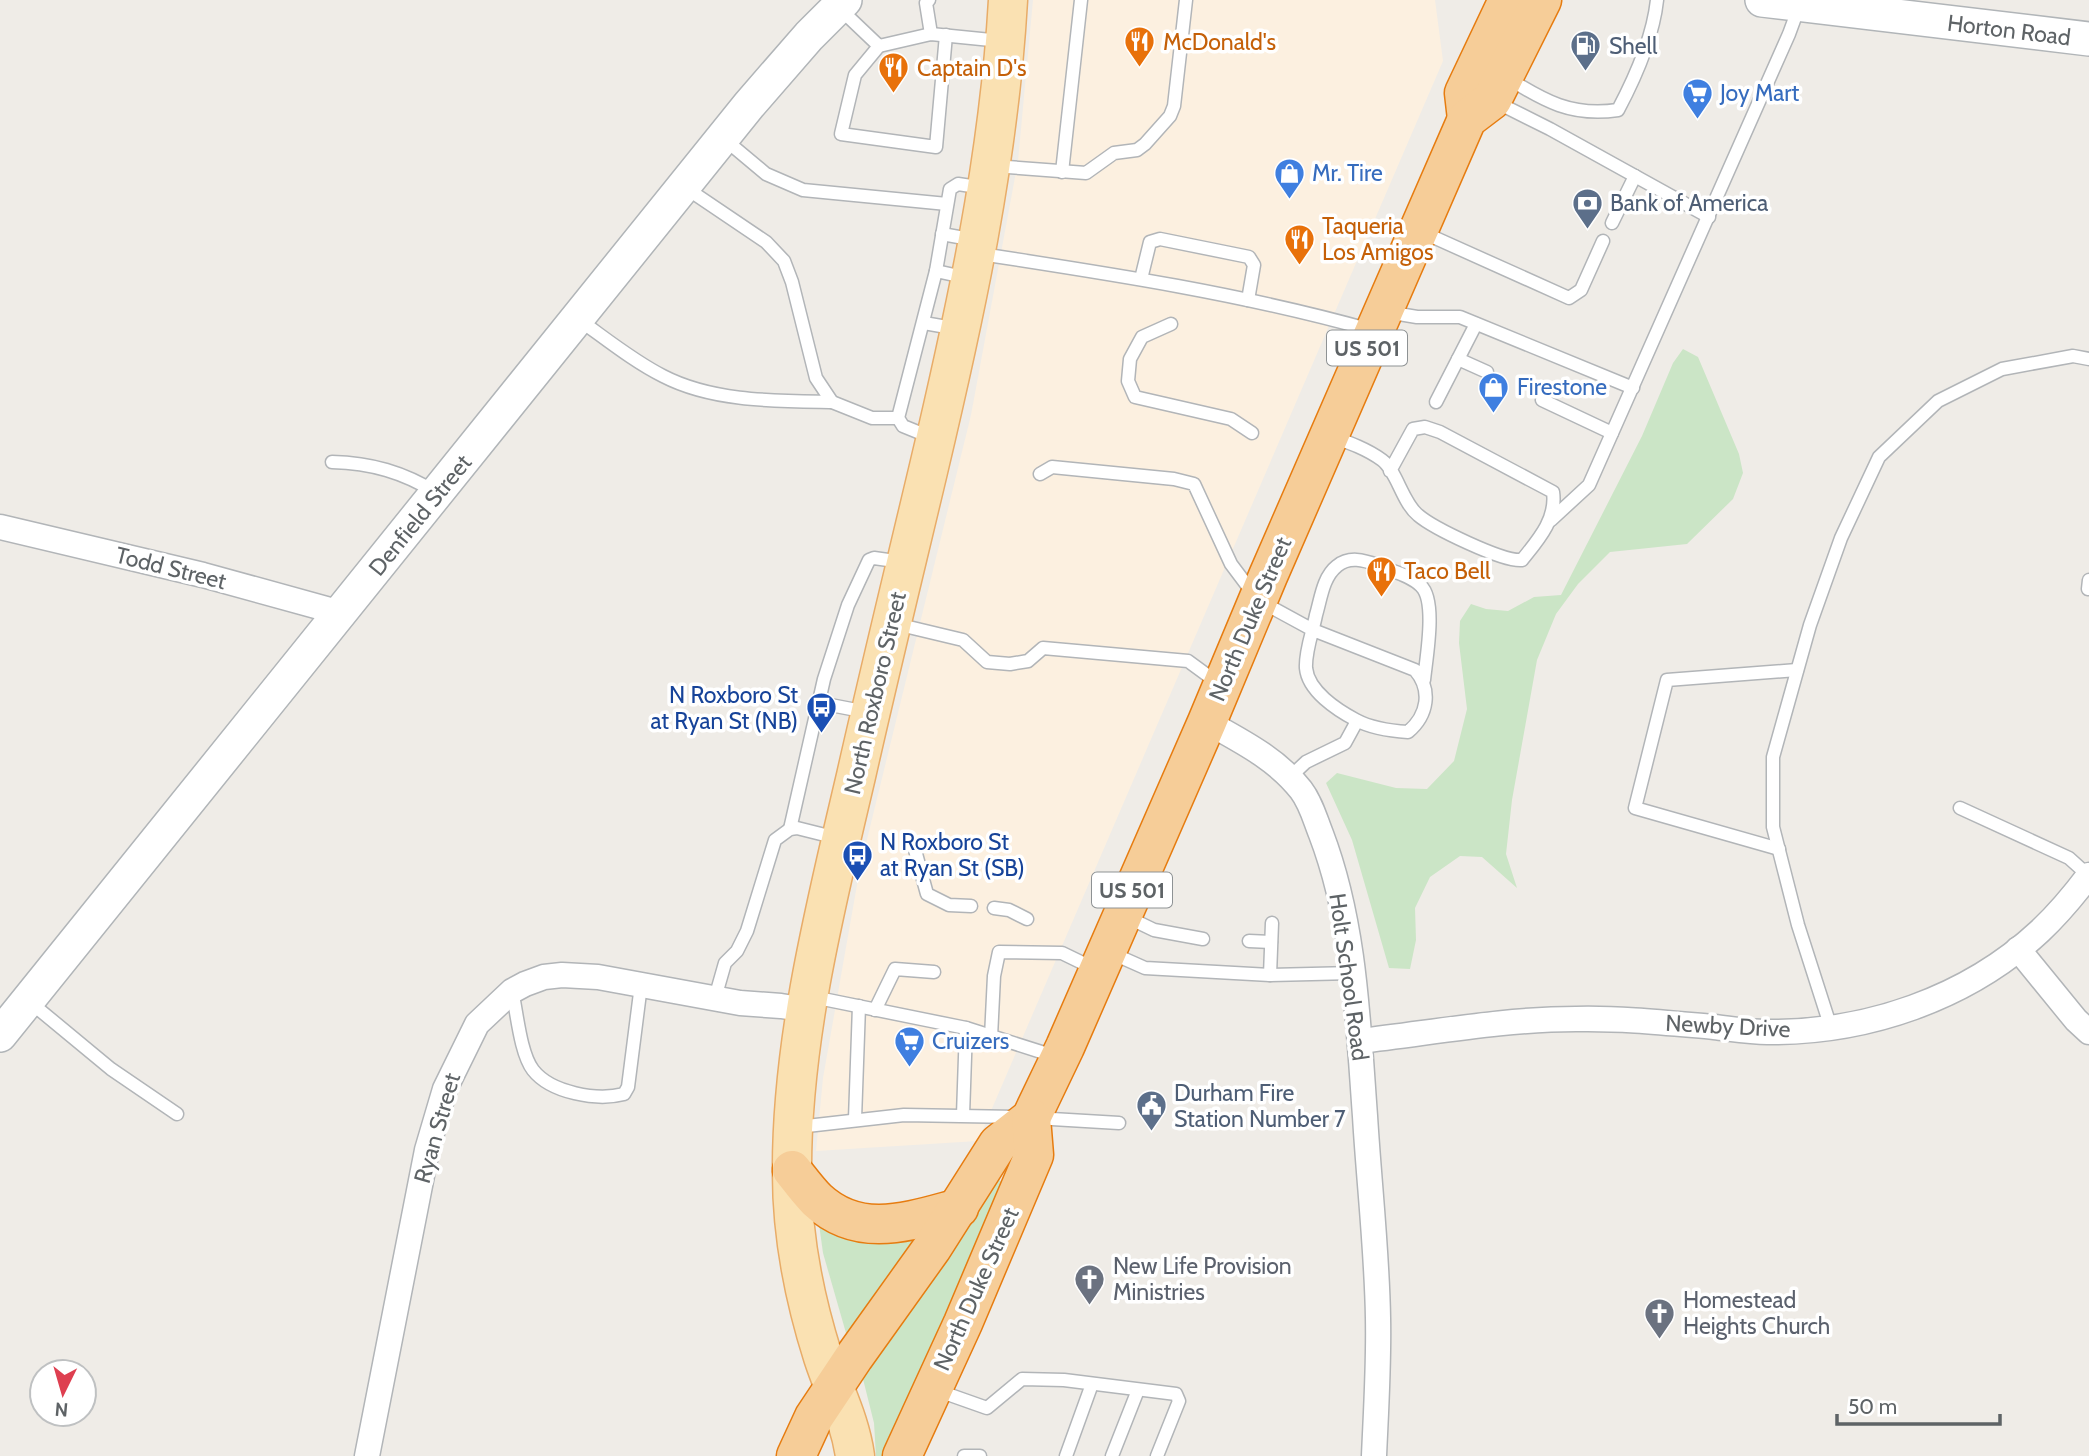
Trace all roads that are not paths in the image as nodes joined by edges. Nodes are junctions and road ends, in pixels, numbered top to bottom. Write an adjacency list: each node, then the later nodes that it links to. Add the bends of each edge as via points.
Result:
1 (929, 0): 11 (lane)
2 (1008, 0): 14 (main road, North Roxboro Street)
3 (1081, 0): 18 (lane)
4 (1186, 0): 18 (lane, via 1170,116 1137,150 1114,153 1086,173)
5 (1508, 0): 16 (highway, North Duke Street / US 501, via 1464,93)
6 (1542, 0): 16 (highway, North Duke Street / US 501)
7 (1657, 0): 16 (lane, via 1656,16 1618,110 1596,113)
8 (1762, 0): 9 (street, Horton Road)
9 (1800, 2): 13 (street, Horton Road); 23 (lane)
10 (841, 3): 15 (lane); 17 (street, Denfield Street)
11 (931, 34): 12 (lane); 15 (lane)
12 (946, 35): 14 (lane); 15 (lane, via 936,148 841,134 855,75)
13 (2089, 40)
14 (1005, 41): 20 (main road, North Roxboro Street)
15 (879, 46)
16 (1488, 99): 19 (lane); 25 (highway, North Duke Street / US 501)
17 (723, 138): 21 (street, Denfield Street); 22 (lane, via 766,174 803,190)
18 (1062, 172): 20 (lane)
19 (1635, 176): 23 (lane); 24 (lane)
20 (989, 177): 22 (lane, via 950,189); 27 (main road, North Roxboro Street)
21 (684, 187): 30 (street, Denfield Street); 41 (lane, via 766,242 784,261 816,378)
22 (947, 204): 27 (lane)
23 (1709, 217): 39 (lane)
24 (1612, 223)
25 (1419, 231): 26 (lane, via 1569,298 1581,290); 31 (highway, North Duke Street / US 501)
26 (1603, 241)
27 (961, 255): 28 (lane); 32 (lane); 35 (main road, North Roxboro Street)
28 (1141, 279): 29 (lane); 29 (lane, via 1150,243 1160,239 1249,257 1254,265)
29 (1248, 300): 31 (lane)
30 (578, 319): 41 (lane, via 661,376 688,387 780,401); 51 (street, Denfield Street)
31 (1379, 321): 34 (lane, via 1460,317); 46 (highway, North Duke Street / US 501)
32 (924, 323): 35 (lane); 43 (lane)
33 (1171, 324): 44 (lane, via 1142,338 1130,359 1128,382 1135,397 1231,419)
34 (1476, 324): 36 (lane); 39 (lane)
35 (961, 330): 47 (main road, North Roxboro Street)
36 (1458, 359): 38 (lane); 42 (lane)
37 (2089, 359): 59 (lane, via 2073,356 2002,369 1938,401 1880,457 1841,538)
38 (1488, 372)
39 (1633, 388): 45 (lane)
40 (1542, 400): 45 (lane)
41 (832, 402): 43 (lane, via 873,418)
42 (1436, 402)
43 (898, 418): 47 (lane, via 903,426)
44 (1252, 433)
45 (1612, 433): 52 (lane, via 1589,485)
46 (1329, 436): 49 (lane, via 1361,447 1385,462); 55 (highway, North Duke Street / US 501)
47 (935, 439): 54 (main road, North Roxboro Street)
48 (331, 462): 51 (lane, via 390,470)
49 (1390, 471): 52 (lane, via 1417,514 1472,545 1514,561 1522,560); 52 (lane, via 1413,429 1425,427 1553,492)
50 (1040, 474): 55 (lane, via 1052,467 1194,484 1231,564)
51 (437, 493): 56 (street, Denfield Street)
52 (1550, 520)
53 (0, 527): 56 (street, Todd Street)
54 (906, 563): 57 (main road, North Roxboro Street); 62 (lane, via 874,558 865,566 848,605)
55 (1258, 600): 58 (lane); 61 (highway, North Duke Street / US 501)
56 (341, 613): 89 (street, Denfield Street)
57 (891, 623): 61 (lane, via 963,640 987,662 1028,661 1043,648 1188,661); 63 (main road, North Roxboro Street)
58 (1312, 630): 60 (lane, via 1415,670); 60 (lane, via 1325,582 1336,566 1364,560 1413,580 1424,588 1430,618); 64 (lane, via 1306,667 1312,685)
59 (1797, 670): 70 (lane, via 1773,757 1773,827); 70 (lane, via 1668,680 1635,808)
60 (1424, 680): 64 (lane, via 1426,698 1420,722 1408,732)
61 (1222, 686): 65 (highway, North Duke Street / US 501)
62 (820, 703): 63 (lane); 68 (lane)
63 (870, 712): 69 (main road, North Roxboro Street)
64 (1357, 721): 66 (lane, via 1345,743 1306,762)
65 (1207, 722): 66 (street, Holt School Road, via 1251,746); 75 (highway, North Duke Street / US 501)
66 (1289, 778): 84 (street, Holt School Road, via 1310,805 1330,858)
67 (1960, 808): 72 (lane, via 2069,859)
68 (790, 829): 69 (lane); 88 (lane, via 775,839 747,932 725,964)
69 (841, 839): 90 (main road, North Roxboro Street)
70 (1779, 849): 94 (lane)
71 (915, 850): 73 (lane, via 927,894 949,905)
72 (2089, 876): 81 (street, Newby Drive, via 2049,923)
73 (971, 906)
74 (994, 908): 76 (lane)
75 (1122, 914): 78 (lane, via 1154,930); 82 (highway, North Duke Street / US 501)
76 (1027, 919)
77 (1272, 923): 80 (lane)
78 (1203, 939)
79 (1249, 941): 80 (lane)
80 (1272, 942): 85 (lane)
81 (2018, 949): 94 (street, Newby Drive, via 1956,990 1900,1013); 95 (street)
82 (1102, 960): 85 (lane, via 1144,968); 97 (lane, via 1062,953 999,952); 99 (highway, North Duke Street / US 501)
83 (934, 972): 92 (lane, via 895,969)
84 (1353, 973): 85 (lane); 98 (street, Holt School Road)
85 (1270, 975)
86 (640, 985): 87 (street, Ryan Street, via 562,975 544,977); 87 (lane, via 628,1087 614,1097 573,1093 534,1071 526,1056); 88 (street, Ryan Street)
87 (512, 991): 112 (street, Ryan Street, via 477,1024 444,1089 426,1150)
88 (715, 998): 90 (street, Ryan Street)
89 (28, 1000): 96 (street, Denfield Street); 100 (lane, via 111,1069)
90 (808, 1003): 91 (lane); 105 (main road, North Roxboro Street)
91 (859, 1006): 92 (lane); 103 (lane)
92 (875, 1010): 93 (lane)
93 (966, 1028): 97 (lane); 101 (lane)
94 (1831, 1028): 98 (street, Newby Drive, via 1767,1032 1574,1019)
95 (2089, 1032)
96 (0, 1035)
97 (991, 1037): 99 (lane)
98 (1360, 1041): 121 (street, Holt School Road, via 1378,1315)
99 (1060, 1058): 102 (highway, North Duke Street / US 501)
100 (177, 1114)
101 (963, 1115): 102 (lane); 103 (lane)
102 (1031, 1118): 104 (lane); 107 (highway, North Duke Street / US 501, via 998,1144); 110 (highway, North Duke Street, via 1034,1155)
103 (855, 1119): 105 (lane)
104 (1119, 1123)
105 (793, 1128): 106 (main road, North Roxboro Street)
106 (792, 1170): 107 (highway, via 828,1208 864,1223 904,1223); 109 (main road, North Roxboro Street, via 803,1282)
107 (959, 1208): 109 (highway, North Duke Street / US 501)
108 (1092, 1384): 110 (lane, via 1022,1379 987,1408); 111 (lane); 118 (lane)
109 (835, 1386): 113 (highway, US 501); 114 (main road, North Roxboro Street)
110 (933, 1388): 115 (highway, North Duke Street)
111 (1138, 1390): 119 (lane); 120 (lane, via 1176,1394 1179,1401)
112 (367, 1456)
113 (796, 1456)
114 (855, 1456)
115 (902, 1456)
116 (964, 1456): 117 (lane)
117 (980, 1456)
118 (1066, 1456)
119 (1112, 1456)
120 (1157, 1456)
121 (1374, 1456)

